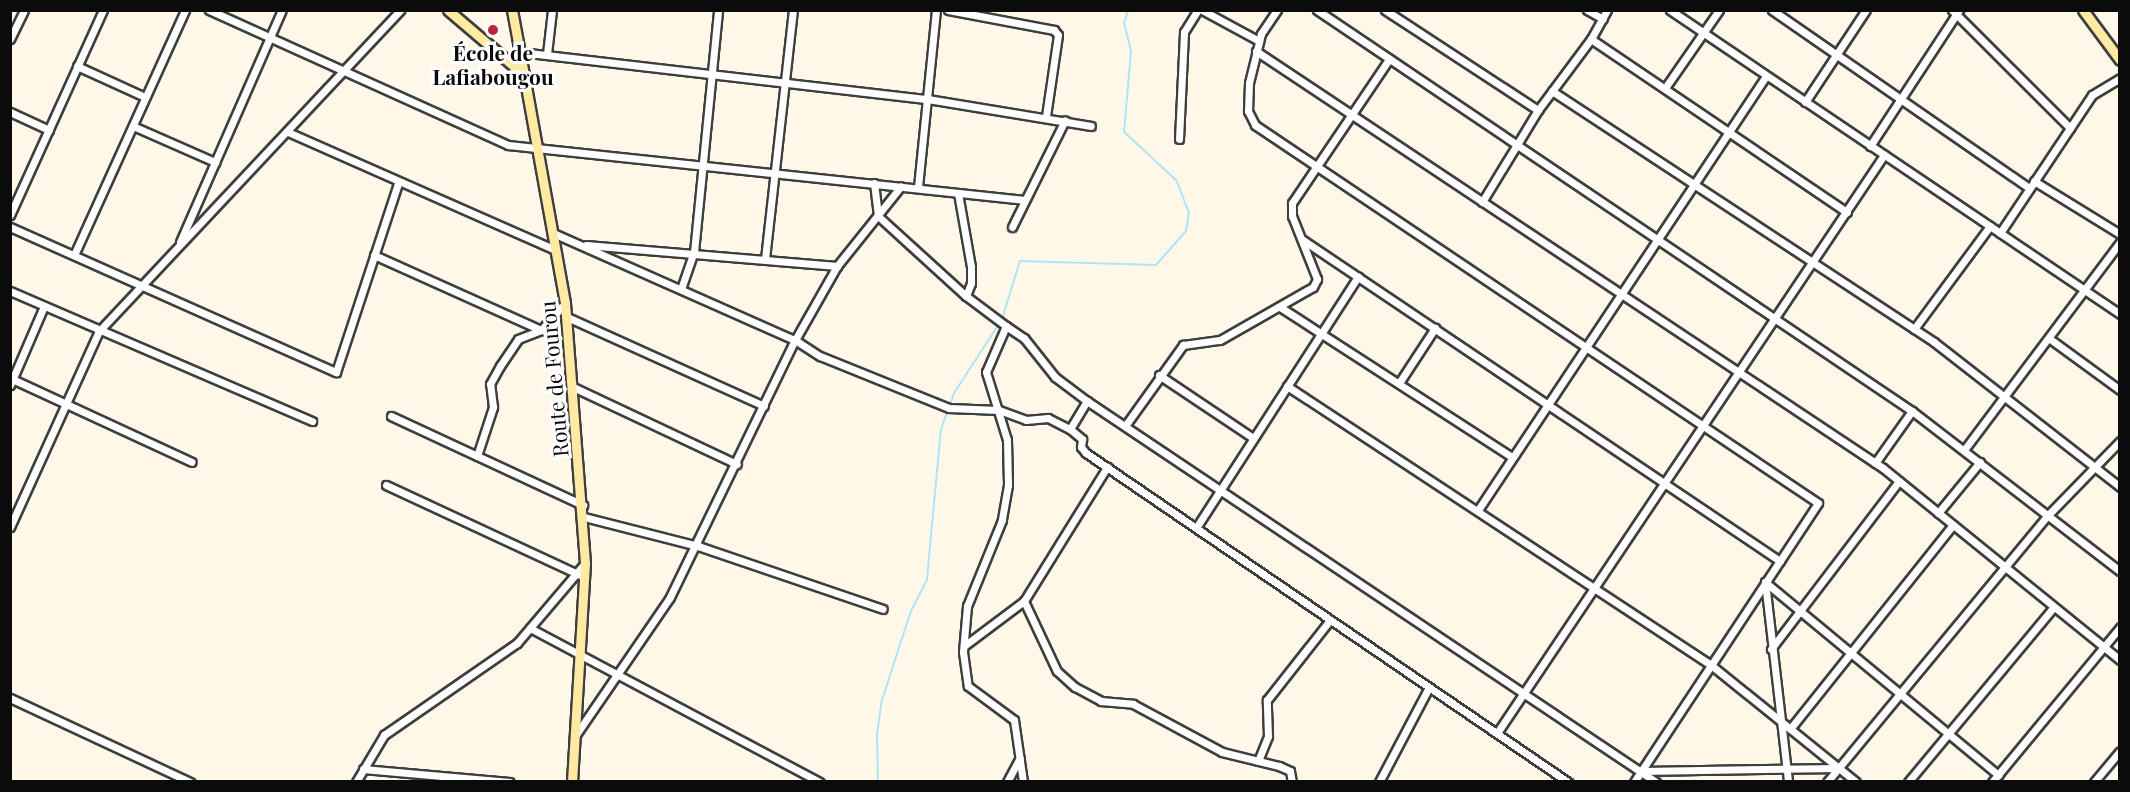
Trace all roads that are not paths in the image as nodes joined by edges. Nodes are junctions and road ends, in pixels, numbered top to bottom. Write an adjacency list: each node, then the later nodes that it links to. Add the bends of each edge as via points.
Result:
1 (24, 10): 29 (street)
2 (103, 10): 38 (street)
3 (185, 10): 47 (street)
4 (209, 10): 28 (street)
5 (282, 10): 28 (street)
6 (400, 10): 39 (street)
7 (448, 10): 41 (main road)
8 (512, 10): 33 (main road, Route de Fourou)
9 (552, 10): 34 (street)
10 (718, 10): 40 (street)
11 (794, 10): 44 (street)
12 (936, 10): 48 (street)
13 (948, 10): 54 (street, via 1054,30 1058,35)
14 (1200, 10): 31 (street); 62 (street, via 1184,32)
15 (1317, 10): 36 (street)
16 (1384, 10): 51 (street)
17 (1587, 10): 26 (street)
18 (1606, 10): 26 (street)
19 (1670, 10): 27 (street)
20 (1719, 10): 27 (street)
21 (1772, 10): 35 (street)
22 (1866, 10): 35 (street)
23 (2083, 10): 37 (main road)
24 (1274, 12): 31 (street)
25 (1956, 12): 49 (street); 58 (street)
26 (1603, 19): 30 (street)
27 (1703, 33): 42 (street); 45 (street)
28 (270, 38): 39 (street); 67 (street)
29 (10, 39)
30 (1591, 39): 45 (street); 46 (street)
31 (1259, 41): 32 (street)
32 (1256, 51): 53 (street); 69 (street, via 1248,111 1255,125)
33 (519, 52): 34 (street); 41 (main road, Route de Fourou)
34 (547, 54): 40 (street)
35 (1836, 55): 49 (street); 50 (street)
36 (1389, 59): 53 (street); 63 (street)
37 (2119, 60)
38 (77, 66): 47 (street); 59 (street)
39 (344, 71): 61 (street); 65 (street, via 508,145)
40 (711, 73): 44 (street); 68 (street)
41 (524, 75): 65 (main road, Route de Fourou)
42 (1766, 76): 50 (street); 60 (street)
43 (2120, 78): 58 (street, via 2092,95)
44 (786, 81): 48 (street); 70 (street)
45 (1665, 88): 60 (street)
46 (1552, 91): 51 (street); 74 (street)
47 (146, 97): 56 (street)
48 (928, 99): 54 (street); 76 (street)
49 (1901, 100): 64 (street); 77 (street)
50 (1805, 102): 64 (street)
51 (1538, 110): 63 (street)
52 (10, 112): 59 (street)
53 (1352, 115): 69 (street); 80 (street)
54 (1046, 116): 55 (street)
55 (1065, 120): 57 (street); 79 (street)
56 (133, 126): 67 (street); 97 (street)
57 (1091, 126)
58 (2070, 128): 71 (street)
59 (49, 130): 82 (street)
60 (1729, 131): 74 (street); 81 (street)
61 (288, 132): 72 (street); 94 (street)
62 (1179, 139)
63 (1517, 146): 80 (street); 90 (street)
64 (1870, 146): 66 (street)
65 (539, 147): 68 (street); 87 (main road, Route de Fourou)
66 (1884, 155): 81 (street); 84 (street)
67 (215, 162): 94 (street)
68 (702, 163): 70 (street); 96 (street)
69 (1317, 166): 91 (street, via 1293,203 1292,216); 123 (street)
70 (776, 171): 73 (street); 99 (street)
71 (2034, 181): 77 (street); 89 (street)
72 (398, 183): 95 (street); 98 (street)
73 (874, 183): 75 (street); 83 (street)
74 (1692, 184): 90 (street); 100 (street)
75 (901, 186): 76 (street); 83 (street)
76 (918, 187): 78 (street)
77 (2029, 188): 88 (street)
78 (958, 193): 79 (street); 108 (street, via 971,267)
79 (1025, 200): 86 (street)
80 (1482, 202): 107 (street)
81 (1847, 212): 100 (street)
82 (10, 215)
83 (878, 216): 101 (street); 108 (street)
84 (1990, 226): 88 (street); 117 (street)
85 (10, 227): 97 (street)
86 (1012, 227)
87 (553, 233): 93 (street); 95 (main road, Route de Fourou)
88 (2000, 233): 105 (street)
89 (2120, 234)
90 (1655, 239): 107 (street); 114 (street)
91 (1303, 240): 102 (street); 111 (street, via 1317,279 1313,287)
92 (2120, 242): 105 (street)
93 (581, 245): 96 (street); 104 (street)
94 (178, 247): 103 (street)
95 (555, 250): 109 (main road, Route de Fourou)
96 (694, 252): 99 (street); 104 (street)
97 (74, 255): 103 (street)
98 (374, 255): 103 (street, via 336,372); 118 (street)
99 (765, 259): 101 (street)
100 (1812, 265): 114 (street); 117 (street)
101 (837, 266): 122 (street)
102 (1358, 277): 116 (street); 120 (street)
103 (144, 287): 119 (street)
104 (681, 289): 122 (street)
105 (2085, 290): 112 (street); 121 (street)
106 (10, 291): 110 (street)
107 (1619, 294): 123 (street); 124 (street)
108 (966, 296): 115 (street)
109 (565, 303): 113 (main road, Route de Fourou); 118 (street)
110 (44, 306): 119 (street); 126 (street)
111 (1280, 307): 120 (street); 125 (street, via 1220,340 1183,345)
112 (2120, 314)
113 (567, 317): 129 (main road, Route de Fourou); 135 (street)
114 (1775, 321): 124 (street); 137 (street)
115 (1006, 326): 132 (street, via 1024,338 1055,377); 136 (street, via 986,372)
116 (1435, 328): 127 (street); 134 (street)
117 (1914, 329): 131 (street)
118 (541, 330): 146 (street, via 518,339 490,384 493,407)
119 (99, 331): 133 (street); 139 (street)
120 (1321, 333): 127 (street); 128 (street)
121 (2050, 339): 130 (street); 131 (street)
122 (795, 340): 135 (street); 136 (street, via 820,356 949,408)
123 (1585, 347): 134 (street); 141 (street)
124 (1739, 374): 141 (street); 150 (street)
125 (1160, 375): 140 (street); 143 (street)
126 (11, 381): 133 (street)
127 (1399, 383): 147 (street)
128 (1287, 386): 143 (street); 160 (street)
129 (573, 387): 151 (street); 159 (main road, Route de Fourou)
130 (2120, 390)
131 (2005, 396): 145 (street); 153 (street)
132 (1087, 401): 140 (street); 142 (street)
133 (67, 404): 148 (street); 164 (street)
134 (1548, 404): 147 (street); 155 (street)
135 (764, 406): 151 (street)
136 (999, 410): 142 (street, via 1026,420 1048,418); 181 (street, via 1007,440 1008,485 1002,520 967,606)
137 (1912, 411): 145 (street); 150 (street)
138 (390, 416): 146 (street)
139 (312, 421)
140 (1125, 426): 158 (street)
141 (1703, 427): 155 (street); 168 (street, via 1818,503)
142 (1070, 429): 152 (street, via 1082,439 1081,447 1086,453)
143 (1254, 438): 158 (street)
144 (2120, 441): 153 (street)
145 (1964, 450): 149 (street)
146 (477, 456): 159 (street)
147 (1512, 458): 160 (street)
148 (192, 462)
149 (1980, 462): 161 (street); 162 (street)
150 (1875, 463): 154 (street)
151 (737, 464): 167 (street)
152 (1107, 467): 166 (street); 174 (street)
153 (2095, 467): 157 (street); 162 (street)
154 (1899, 481): 161 (street); 177 (street)
155 (1665, 483): 168 (street); 173 (street)
156 (386, 485): 171 (street)
157 (2120, 487)
158 (1220, 490): 166 (street); 191 (street)
159 (583, 505): 163 (main road, Route de Fourou)
160 (1478, 510): 173 (street)
161 (1938, 513): 165 (street)
162 (2049, 514): 169 (street); 170 (street)
163 (584, 518): 167 (street); 171 (main road, Route de Fourou, via 585,563)
164 (11, 525)
165 (1953, 525): 169 (street); 184 (street)
166 (1196, 528): 178 (street)
167 (698, 546): 176 (street); 188 (street, via 670,597)
168 (1780, 561): 172 (street)
169 (2004, 568): 175 (street); 190 (street)
170 (2120, 571)
171 (581, 575): 180 (street); 185 (main road, Route de Fourou)
172 (1765, 582): 177 (street); 183 (street); 187 (street)
173 (1596, 587): 187 (street); 191 (street)
174 (1024, 601): 181 (street); 200 (street, via 1057,671 1075,687 1101,701 1133,704 1222,752)
175 (2054, 607): 182 (street); 196 (street)
176 (883, 609)
177 (1800, 611): 183 (street); 184 (street)
178 (1330, 620): 189 (street); 200 (street, via 1267,700 1268,735)
179 (2120, 627): 182 (street)
180 (530, 628): 185 (street); 202 (street, via 517,643 384,735)
181 (964, 646): 199 (street, via 968,686 1014,720)
182 (2103, 647): 186 (street); 205 (street)
183 (1771, 649): 193 (street)
184 (1851, 652): 190 (street); 194 (street)
185 (581, 655): 188 (street); 197 (main road, Route de Fourou)
186 (2120, 660)
187 (1711, 665): 193 (street); 204 (street)
188 (617, 674): 197 (street); 210 (street)
189 (1429, 687): 195 (street); 214 (street)
190 (1900, 692): 196 (street); 201 (street)
191 (1524, 693): 195 (street); 204 (street)
192 (10, 698): 206 (street)
193 (1780, 721): 194 (street); 203 (street)
194 (1790, 729): 201 (street)
195 (1497, 733): 215 (street)
196 (1949, 733): 205 (street); 221 (street)
197 (575, 736): 209 (main road, Route de Fourou)
198 (2118, 756): 223 (street)
199 (1020, 758): 211 (street); 212 (street)
200 (1258, 761): 213 (street, via 1290,771)
201 (1839, 768): 203 (street); 219 (street); 220 (street)
202 (363, 769): 207 (street); 208 (street)
203 (1787, 769): 204 (street); 218 (street)
204 (1641, 771): 216 (street); 217 (street)
205 (1998, 775): 222 (street)
206 (189, 782)
207 (356, 782)
208 (509, 782)
209 (572, 782)
210 (820, 782)
211 (1006, 782)
212 (1023, 782)
213 (1292, 782)
214 (1379, 782)
215 (1568, 782)
216 (1634, 782)
217 (1656, 782)
218 (1788, 782)
219 (1827, 782)
220 (1856, 782)
221 (1908, 782)
222 (1992, 782)
223 (2094, 782)

